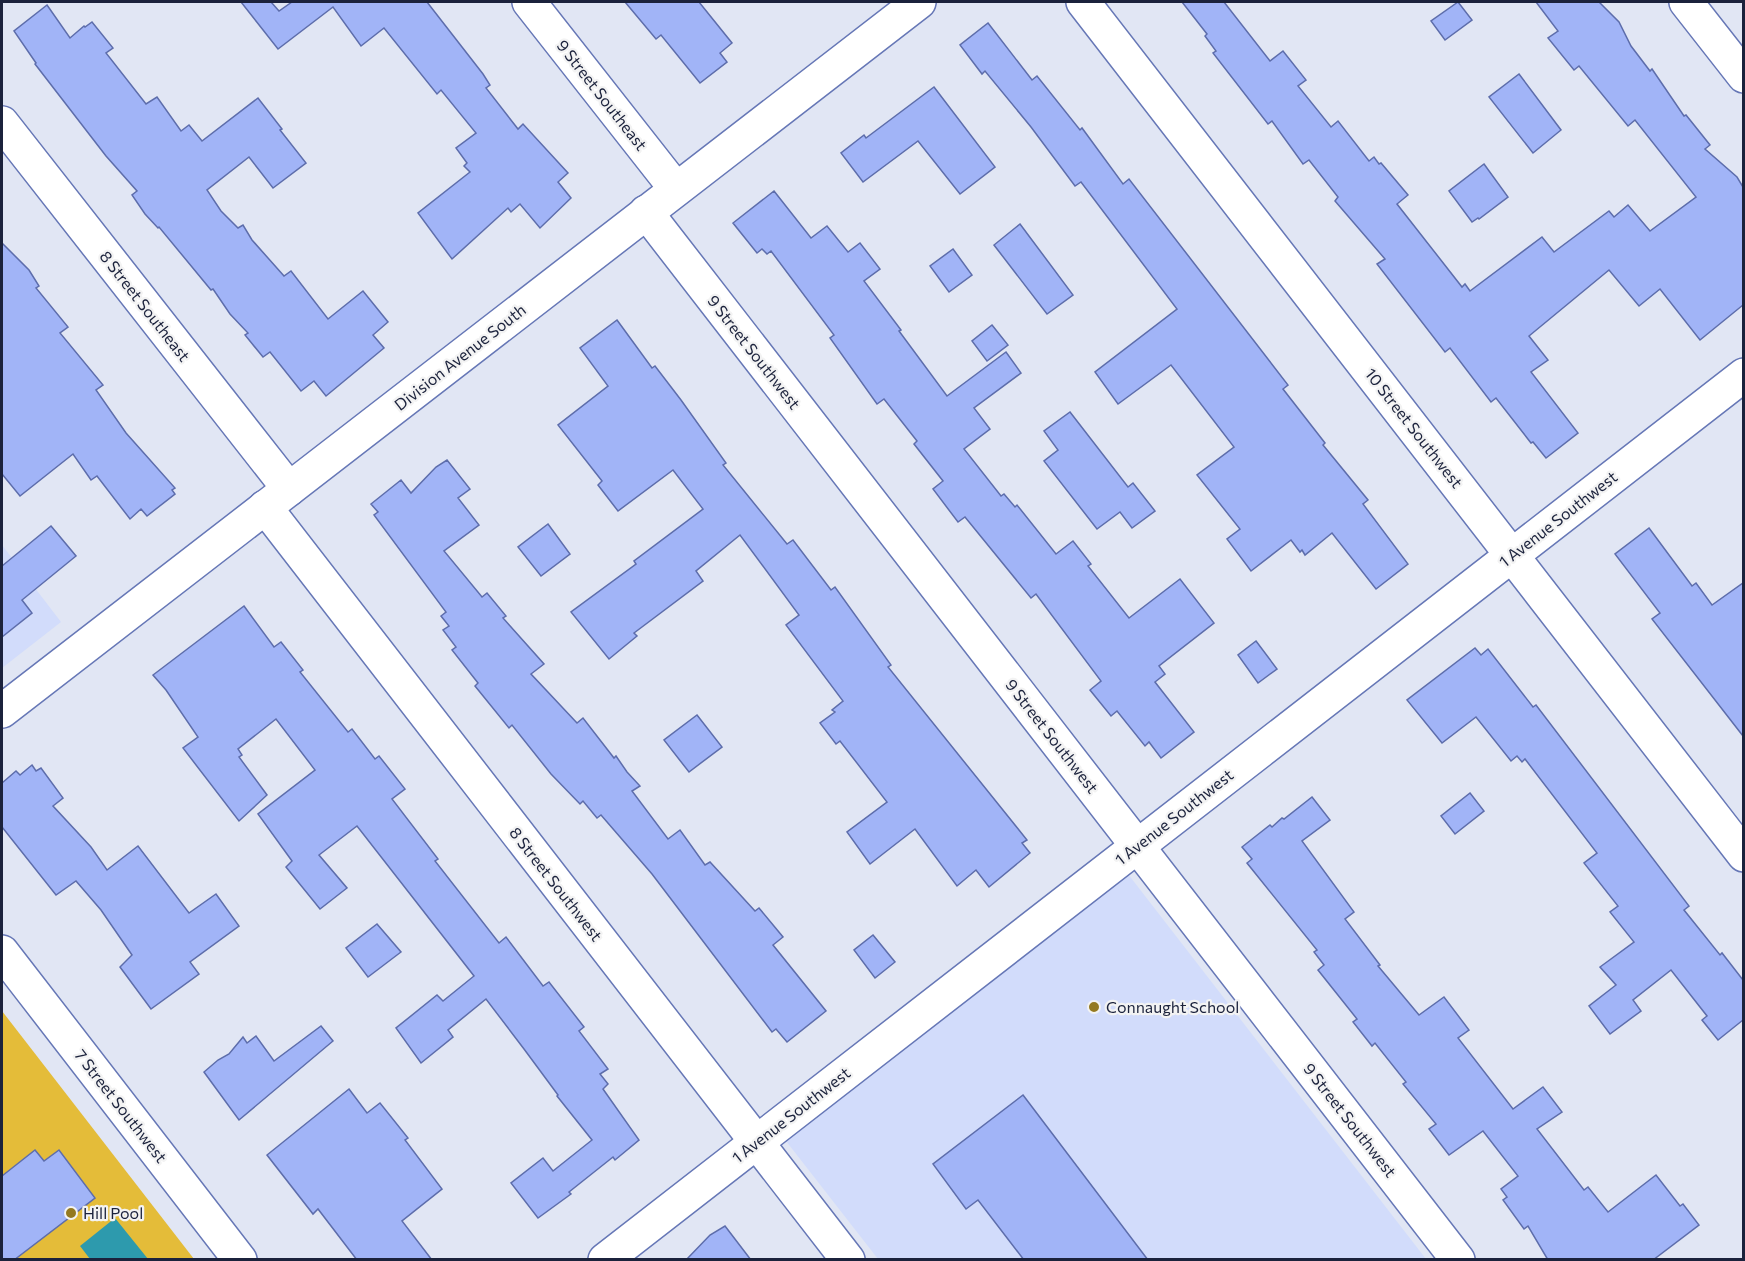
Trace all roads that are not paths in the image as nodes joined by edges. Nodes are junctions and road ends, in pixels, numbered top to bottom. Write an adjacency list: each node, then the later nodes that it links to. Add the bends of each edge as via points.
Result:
1 (529, 2): 7 (street, 9 Street Southeast)
2 (918, 2): 7 (street, Division Avenue South)
3 (1083, 2): 11 (street, 10 Street Southwest)
4 (1686, 2): 5 (street)
5 (1743, 76)
6 (2, 123): 10 (street, 8 Street Southeast)
7 (676, 189): 8 (street, Division Avenue South)
8 (646, 212): 10 (street, Division Avenue South); 13 (street, 9 Street Southwest)
9 (1743, 375): 11 (street, 1 Avenue Southwest)
10 (277, 498): 12 (street, Division Avenue South); 16 (street, 8 Street Southwest)
11 (1512, 555): 13 (street, 1 Avenue Southwest); 14 (street, 10 Street Southwest)
12 (2, 711)
13 (1137, 846): 16 (street, 1 Avenue Southwest); 20 (street, 9 Street Southwest)
14 (1743, 855)
15 (2, 952): 17 (street, 7 Street Southwest)
16 (756, 1142): 18 (street, 1 Avenue Southwest); 19 (street, 8 Street Southwest)
17 (240, 1260)
18 (605, 1260)
19 (848, 1260)
20 (1458, 1260)

